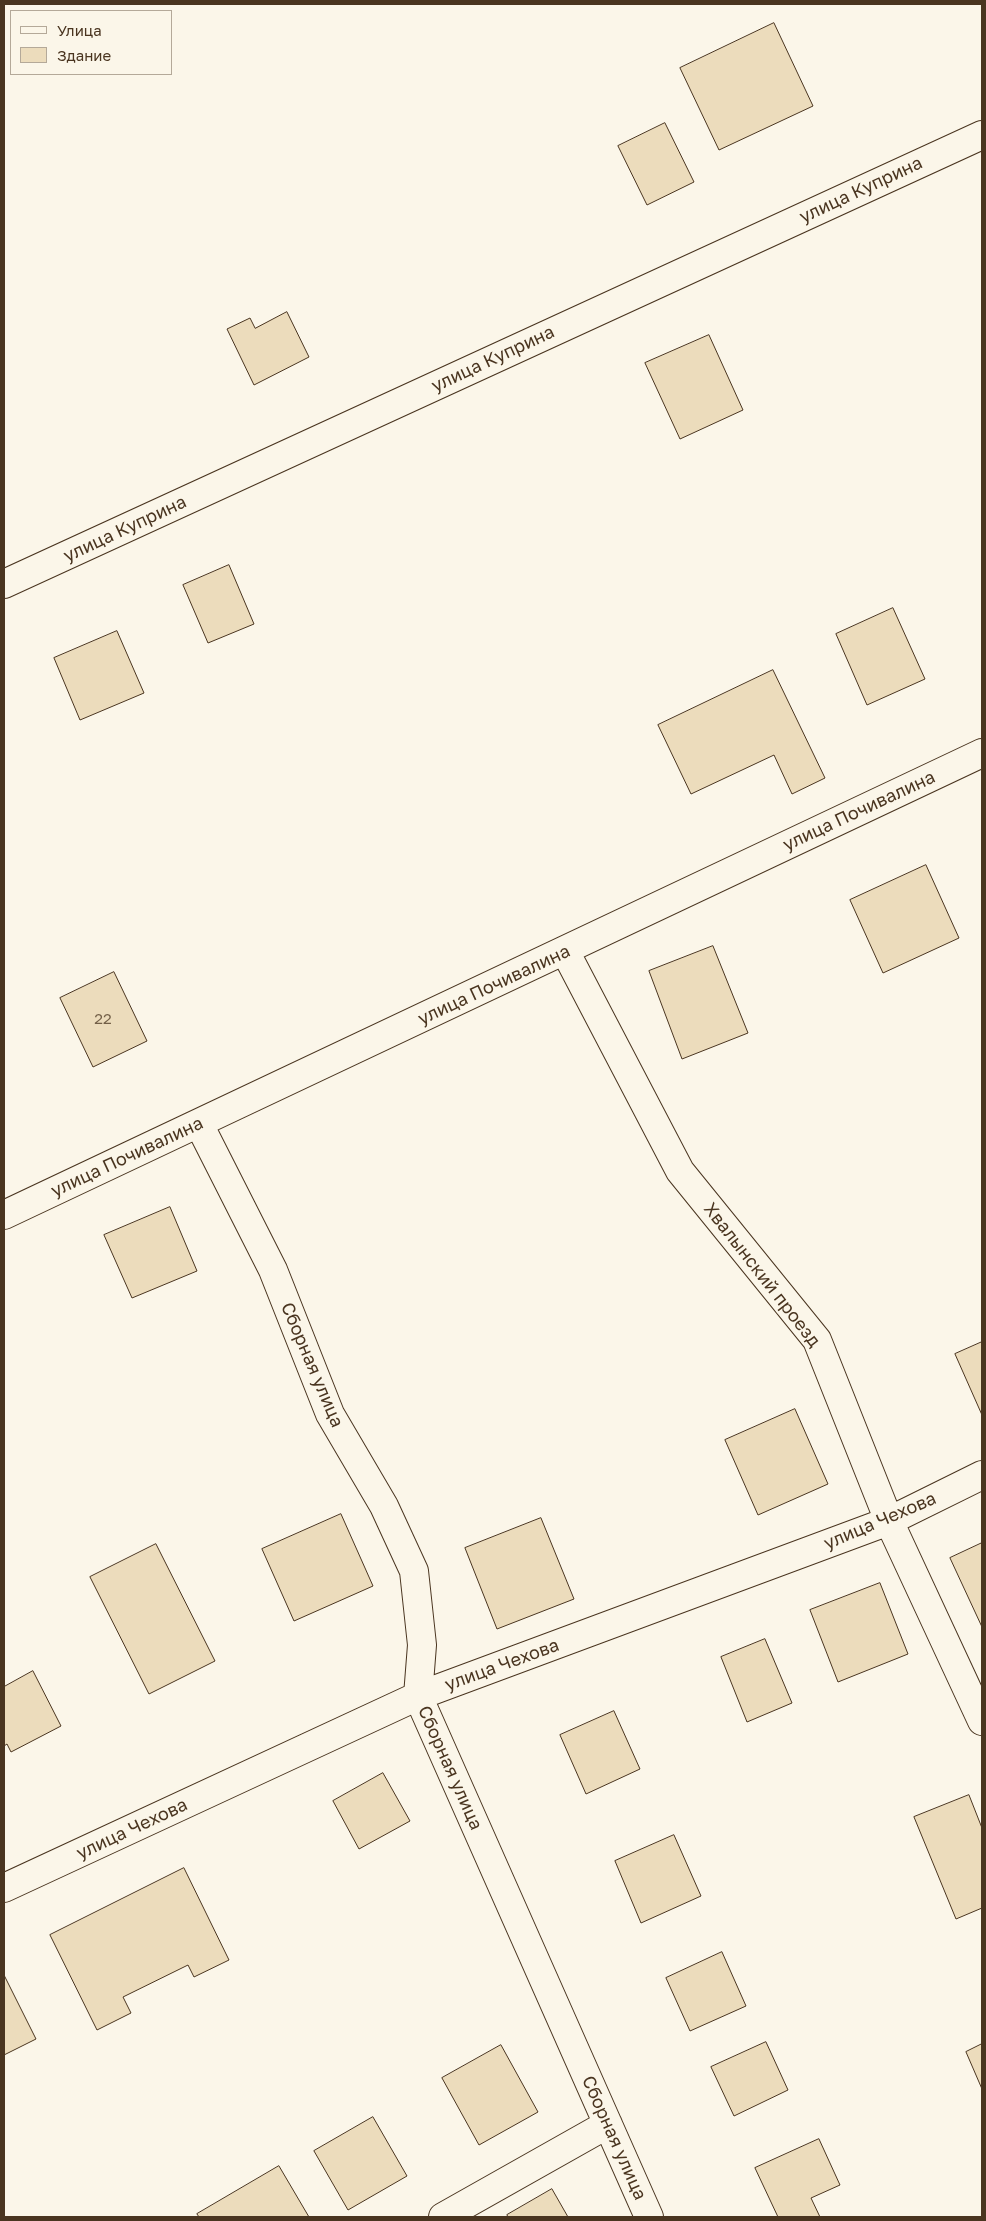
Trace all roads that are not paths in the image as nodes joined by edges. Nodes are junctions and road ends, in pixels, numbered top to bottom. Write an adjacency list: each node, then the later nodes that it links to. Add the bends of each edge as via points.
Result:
1 (982, 135): 2 (street, улица Куприна)
2 (4, 584)
3 (982, 753): 4 (street, улица Почивалина)
4 (565, 951): 5 (street, улица Почивалина); 8 (street, Хвалынский проезд, via 680,1171 817,1340)
5 (199, 1124): 6 (street, улица Почивалина); 9 (street, Сборная улица, via 273,1270 330,1414 384,1506 414,1571 422,1646)
6 (4, 1215)
7 (982, 1475): 8 (street, улица Чехова)
8 (889, 1521): 9 (street, улица Чехова); 10 (street, Хвалынский проезд)
9 (418, 1696): 11 (street, улица Чехова); 12 (street, Сборная улица)
10 (982, 1721)
11 (4, 1888)
12 (608, 2124): 13 (street); 14 (street, Сборная улица)
13 (443, 2217)
14 (649, 2217)

